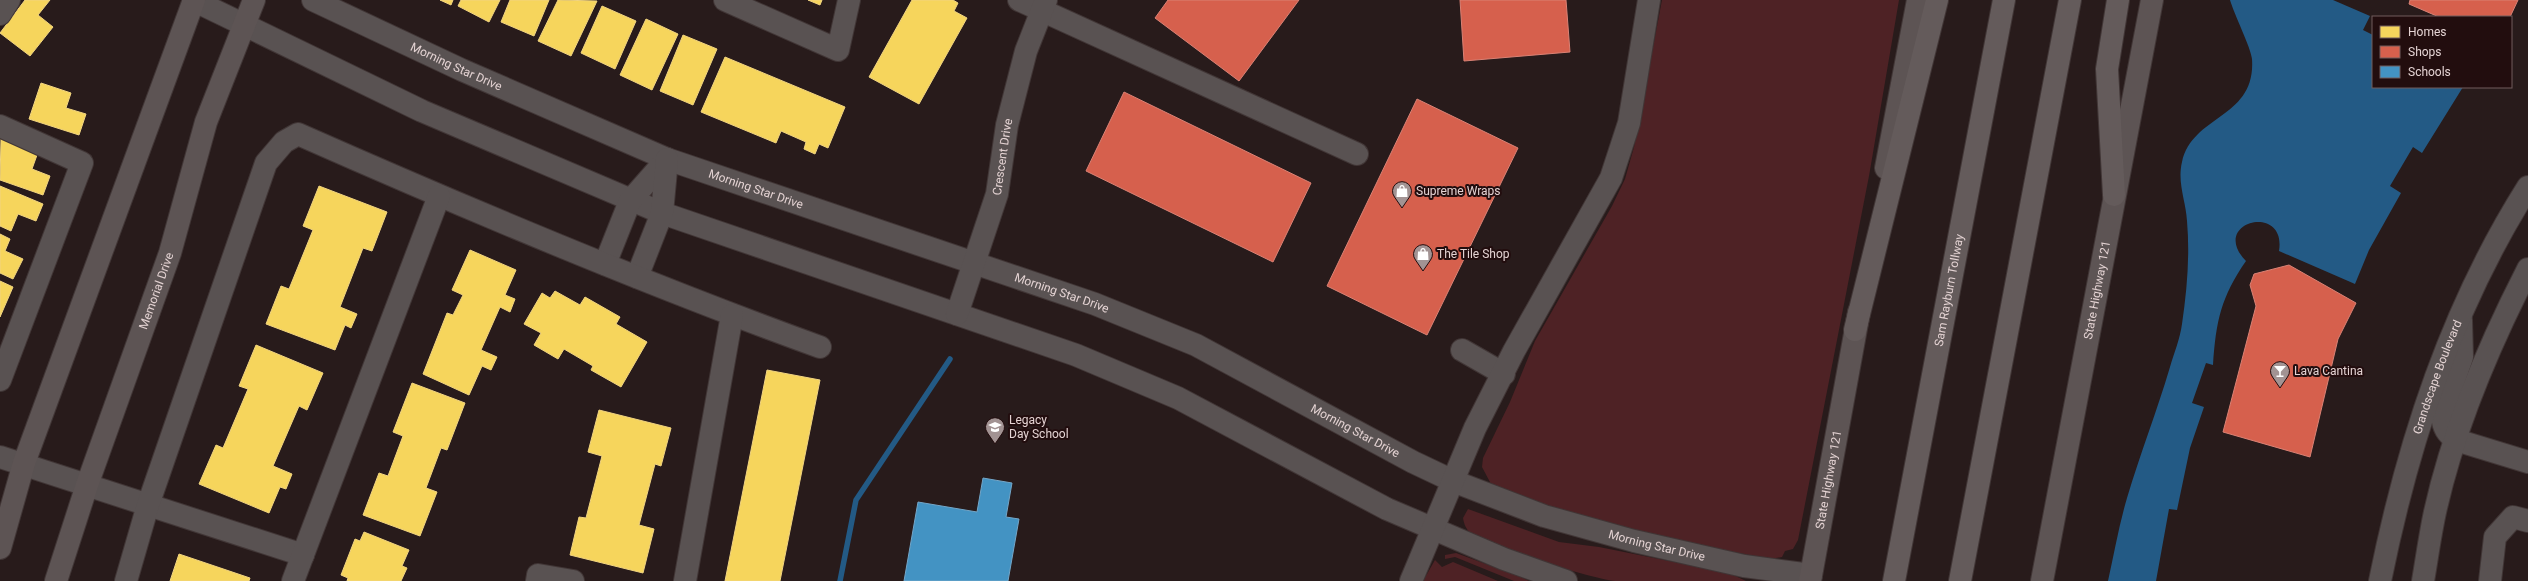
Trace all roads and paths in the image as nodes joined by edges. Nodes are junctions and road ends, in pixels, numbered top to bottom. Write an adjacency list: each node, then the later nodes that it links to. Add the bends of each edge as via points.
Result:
1 (9, 0): 16 (street)
2 (194, 0): 17 (street); 41 (main road)
3 (254, 0): 17 (main road, Memorial Drive)
4 (313, 0): 20 (street, Morning Star Drive, via 462,70)
5 (725, 0): 6 (street, via 838,50)
6 (848, 0)
7 (1019, 0): 15 (street)
8 (1649, 0): 36 (street, via 1622,151 1611,178)
9 (1918, 0): 33 (main road, State Highway 121)
10 (1937, 0): 33 (highway)
11 (2004, 0): 58 (highway, Sam Rayburn Tollway)
12 (2070, 0): 59 (highway)
13 (2118, 0): 22 (highway, via 2107,69)
14 (2152, 0): 22 (main road, State Highway 121)
15 (1043, 5): 19 (street); 27 (street, Crescent Drive, via 1022,66 1007,125 997,194)
16 (0, 14)
17 (245, 26): 24 (street, via 422,111); 43 (main road, Memorial Drive, via 206,122 170,253)
18 (0, 126): 37 (street, via 82,163)
19 (1357, 154)
20 (667, 159): 24 (street); 25 (street); 27 (street, Morning Star Drive)
21 (2528, 187): 30 (street, Grandscape Boulevard, via 2508,218)
22 (2114, 195): 60 (main road, State Highway 121)
23 (439, 196): 26 (street); 44 (street, via 298,134 284,142 266,163); 48 (street)
24 (630, 201): 25 (street); 26 (street)
25 (662, 214): 29 (street); 31 (street)
26 (605, 264): 29 (street)
27 (975, 265): 31 (street, Crescent Drive); 42 (street, Morning Star Drive, via 1095,304 1196,345)
28 (2528, 269): 38 (street, via 2498,327)
29 (636, 277): 32 (street)
30 (2461, 310): 38 (street, via 2462,357 2442,415 2442,425); 61 (street, Grandscape Boulevard, via 2424,408 2389,536)
31 (957, 314): 46 (street, via 1076,355 1178,398)
32 (732, 315): 34 (street); 55 (street)
33 (1855, 330): 49 (main road, State Highway 121)
34 (820, 347)
35 (1462, 350): 36 (street)
36 (1504, 374): 42 (street, via 1475,428)
37 (0, 380)
38 (2456, 440): 40 (street); 62 (street, via 2436,512)
39 (0, 457): 41 (street)
40 (2528, 462)
41 (24, 463): 43 (street); 47 (main road)
42 (1453, 481): 46 (street); 49 (street, Morning Star Drive, via 1544,516 1634,541)
43 (87, 485): 44 (street); 50 (main road, Memorial Drive)
44 (148, 505): 48 (street); 51 (street)
45 (2528, 521): 63 (street, via 2513,517 2495,537)
46 (1431, 530): 56 (street); 57 (street)
47 (0, 548)
48 (303, 555): 52 (street)
49 (1811, 578)
50 (56, 581)
51 (126, 581)
52 (293, 581)
53 (537, 581): 54 (street, via 538,575)
54 (573, 581)
55 (685, 581)
56 (1411, 581)
57 (1563, 581)
58 (1894, 581)
59 (1960, 581)
60 (2042, 581)
61 (2380, 581)
62 (2423, 581)
63 (2490, 581)

